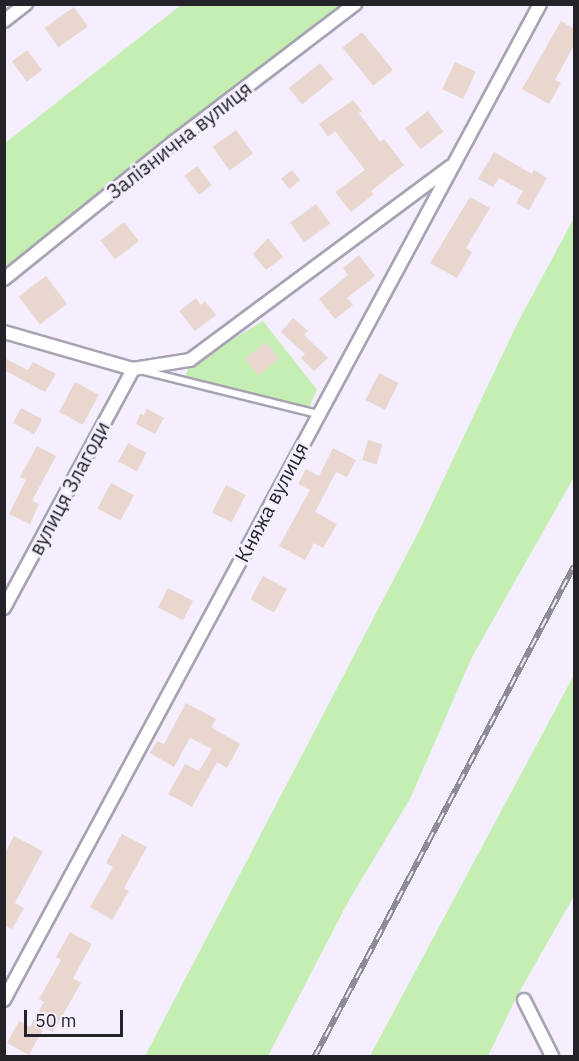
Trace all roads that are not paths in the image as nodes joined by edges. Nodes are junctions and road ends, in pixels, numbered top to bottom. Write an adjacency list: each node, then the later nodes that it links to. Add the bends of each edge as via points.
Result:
1 (26, 4): 4 (street)
2 (355, 4): 6 (street, Залізнична вулиця)
3 (540, 4): 5 (street, Княжа вулиця)
4 (4, 21)
5 (453, 165): 8 (street, via 190,360); 9 (street, Княжа вулиця)
6 (4, 279)
7 (4, 332): 8 (street)
8 (133, 369): 9 (lane); 10 (street, вулиця Злагоди)
9 (318, 414): 11 (street, Княжа вулиця)
10 (4, 608)
11 (4, 1000)
12 (524, 1000): 13 (street)
13 (552, 1056)

